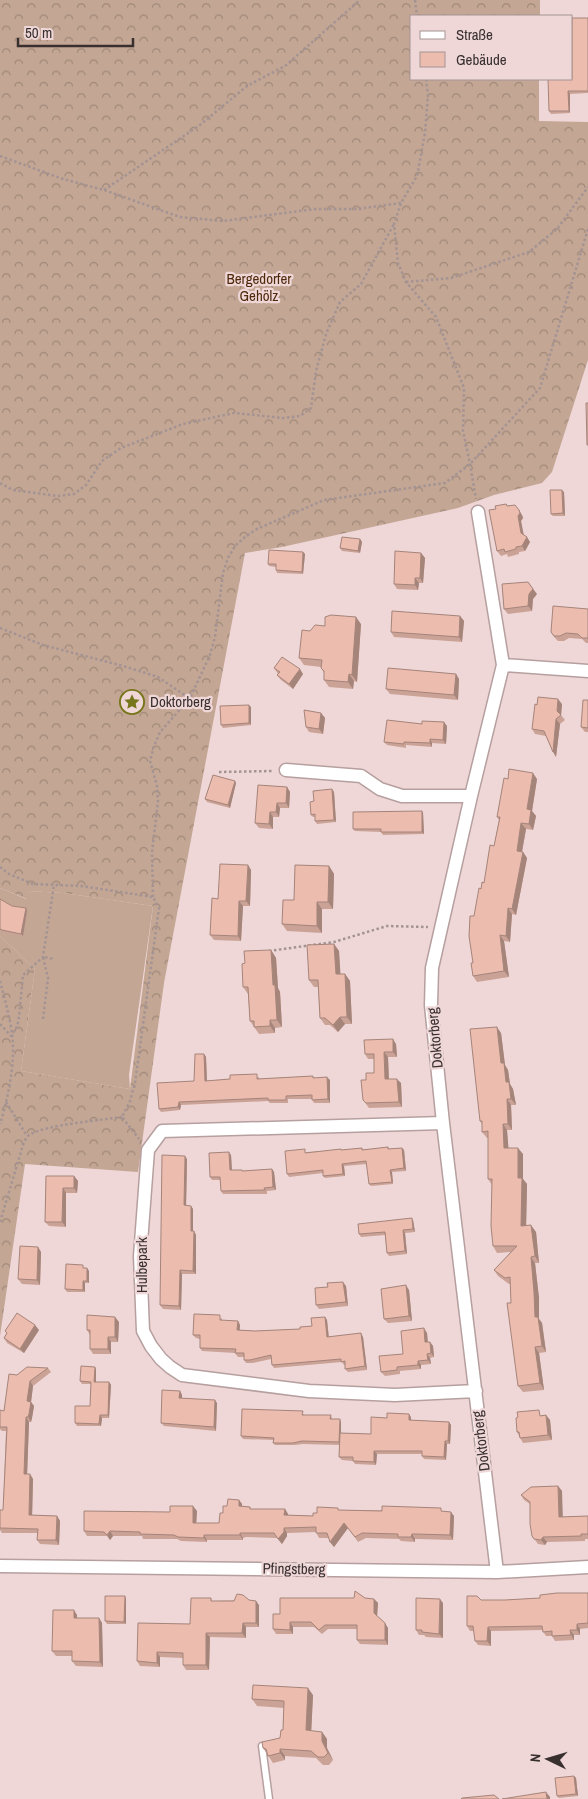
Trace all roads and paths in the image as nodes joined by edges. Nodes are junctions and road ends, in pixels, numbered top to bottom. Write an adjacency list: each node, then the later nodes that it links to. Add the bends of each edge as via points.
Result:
1 (360, 0): 7 (path, via 286,66 247,86 200,125)
2 (415, 0): 3 (path)
3 (417, 15)
4 (426, 80): 8 (path, via 427,114 417,176)
5 (0, 156): 7 (path, via 62,179)
6 (588, 187): 11 (path, via 557,229 528,252 451,278)
7 (104, 190): 8 (path, via 180,217 223,221 315,209 357,209)
8 (401, 203): 9 (path)
9 (394, 224): 11 (path, via 398,263); 13 (path, via 361,284 340,302 326,334 316,371 312,408 300,416 283,418 234,413 183,424 121,448 102,461 86,485 74,494 58,496 13,490)
10 (588, 229): 12 (path, via 540,388)
11 (406, 282): 12 (path, via 436,317 464,388 463,431)
12 (470, 464): 14 (path); 18 (path, via 445,483 324,500 245,536 228,558 222,573 215,637)
13 (0, 483)
14 (478, 512): 16 (street, Doktorberg)
15 (0, 628): 18 (path, via 43,645 158,677)
16 (503, 665): 17 (street); 21 (street, Doktorberg)
17 (588, 671)
18 (190, 698): 24 (path, via 160,732 150,761 158,802 152,852)
19 (286, 770): 20 (path); 21 (street, via 361,776 380,789 402,796)
20 (219, 772)
21 (471, 796): 25 (street, Doktorberg)
22 (0, 868): 23 (path, via 33,884)
23 (54, 885): 24 (path); 27 (path)
24 (154, 897): 34 (path, via 159,908 135,1083)
25 (442, 927): 26 (path, via 387,926 334,942); 35 (street, Doktorberg, via 432,968 431,1005)
26 (268, 951)
27 (43, 957): 28 (path); 30 (path, via 48,978); 32 (path, via 24,975 17,1027)
28 (55, 959)
29 (0, 981): 32 (path)
30 (44, 1019)
31 (0, 1024): 32 (path)
32 (11, 1036): 33 (path, via 13,1054)
33 (6, 1102): 36 (path); 37 (path)
34 (122, 1117): 37 (path, via 60,1126); 38 (path)
35 (443, 1123): 38 (street, via 162,1131); 40 (street, Doktorberg)
36 (0, 1124)
37 (27, 1136): 39 (path)
38 (148, 1150): 40 (street, Hulbepark, via 140,1256 143,1331 151,1346 170,1367 182,1375 309,1391 395,1395)
39 (0, 1222)
40 (476, 1391): 43 (street, Doktorberg)
41 (0, 1566): 43 (street, Pfingstberg)
42 (588, 1568): 43 (street, Pfingstberg)
43 (497, 1572)
44 (262, 1746): 45 (lane)
45 (268, 1799)

